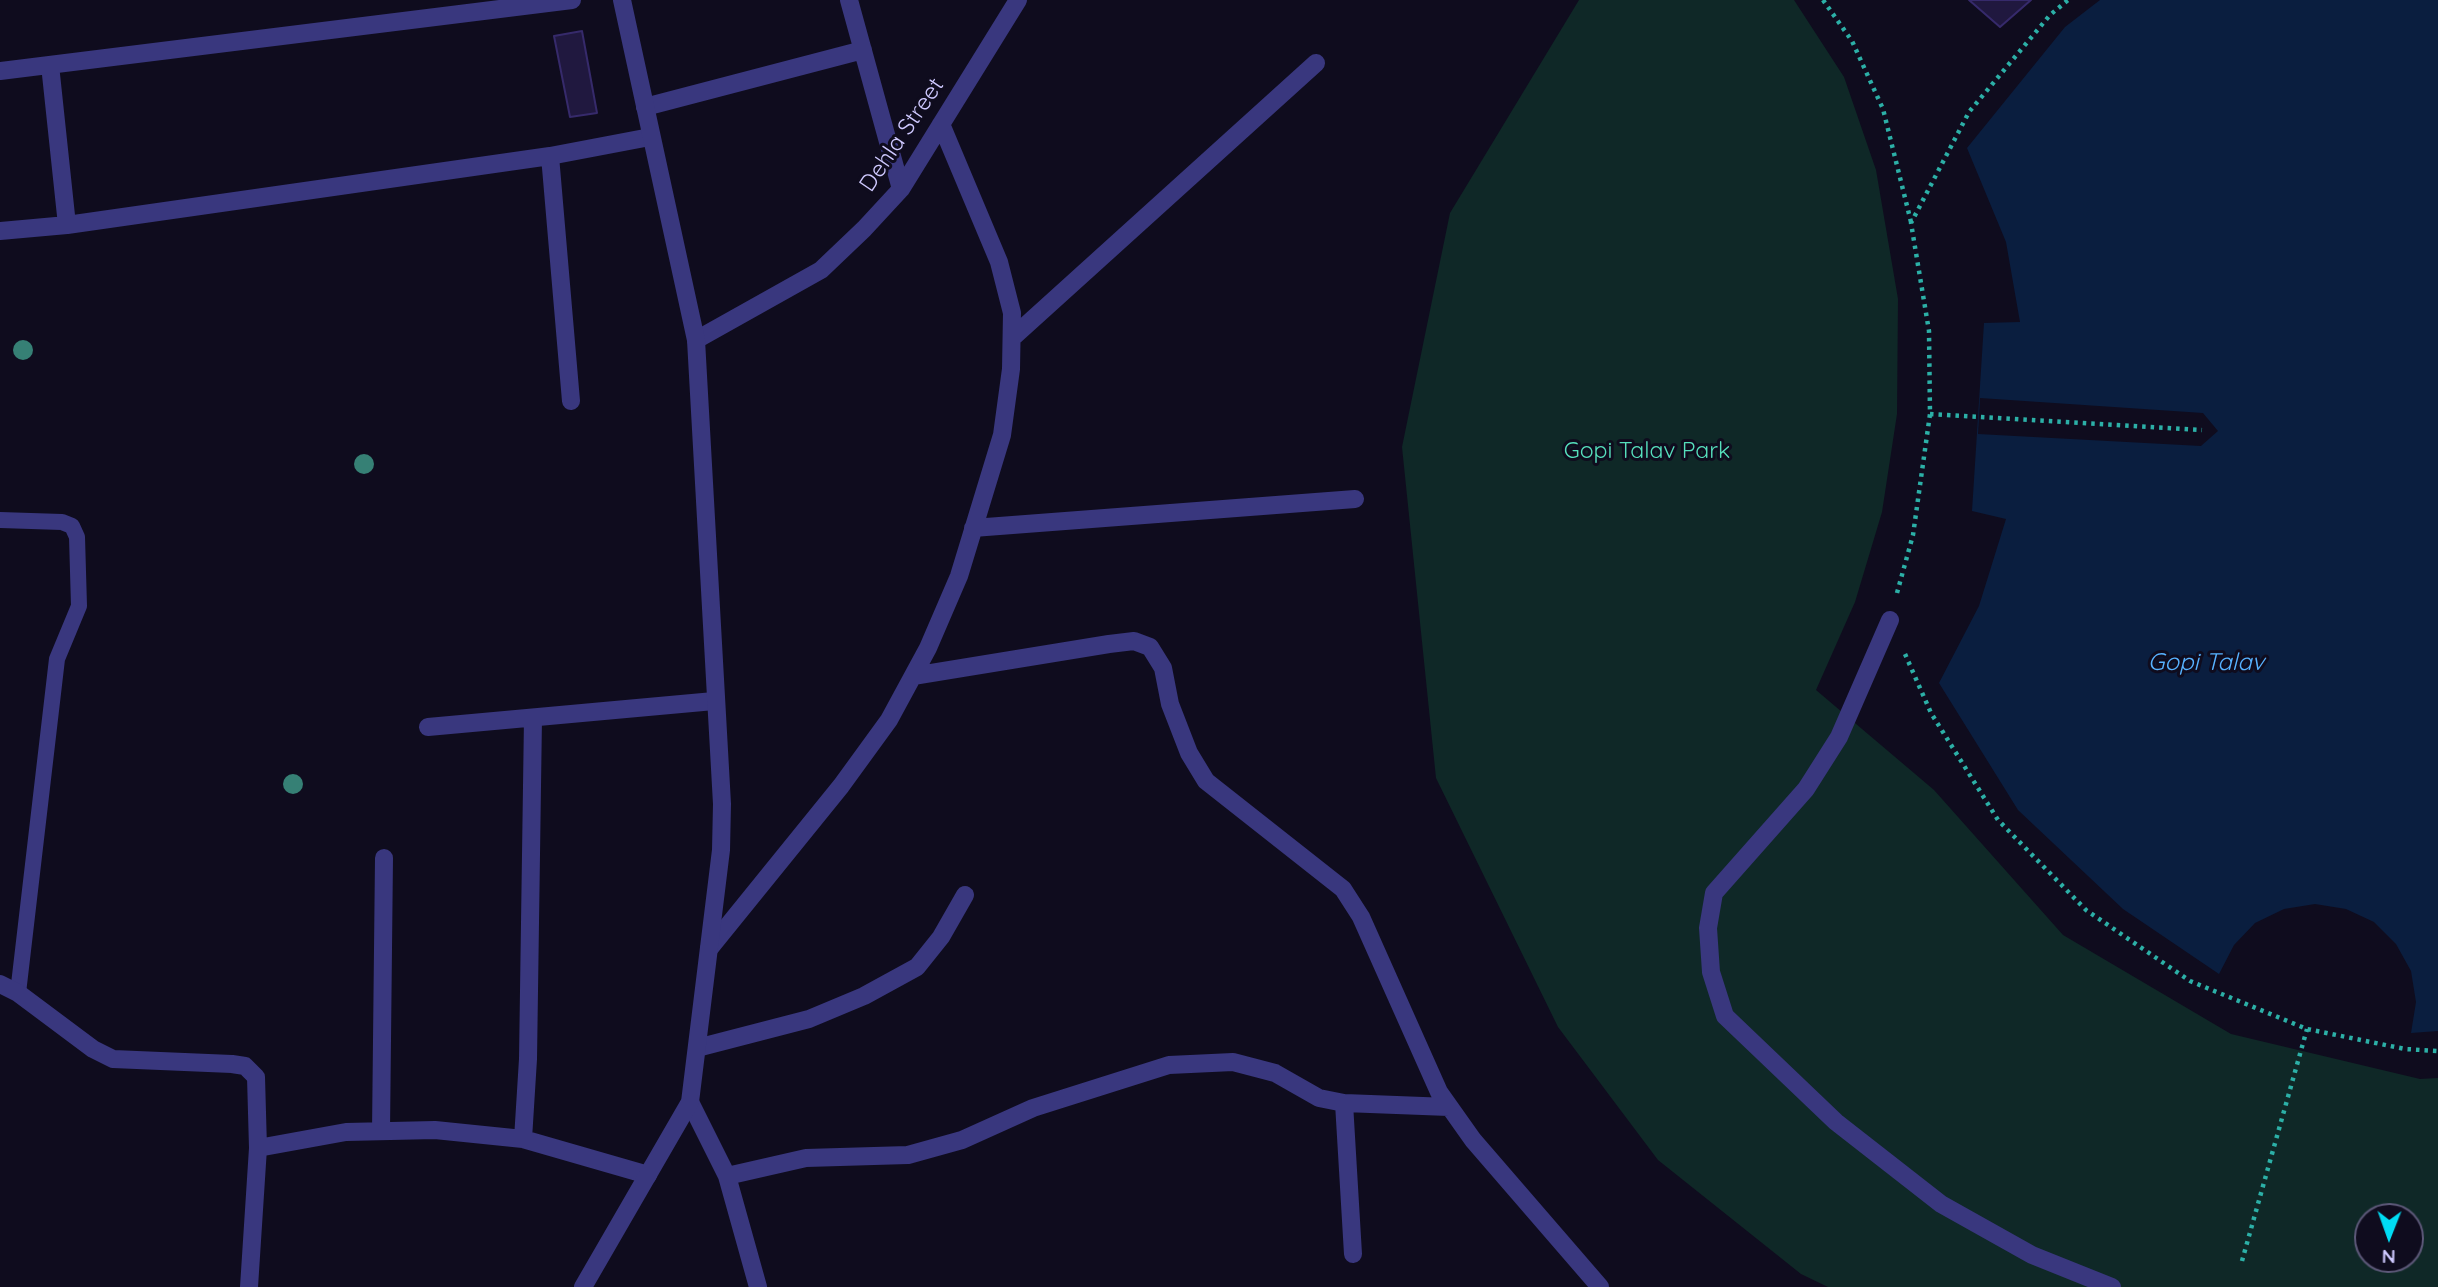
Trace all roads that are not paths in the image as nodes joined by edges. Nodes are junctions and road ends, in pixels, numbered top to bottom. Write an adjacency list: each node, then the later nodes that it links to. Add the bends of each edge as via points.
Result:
1 (572, 0): 7 (street)
2 (622, 0): 9 (street)
3 (849, 0): 5 (street)
4 (1018, 0): 10 (street, Dehla Street)
5 (863, 50): 9 (street); 13 (street)
6 (1316, 63): 16 (street)
7 (50, 65): 8 (street); 14 (street)
8 (0, 71)
9 (645, 107): 11 (street)
10 (941, 124): 13 (street, Dehla Street); 16 (street, via 999,262 1012,313)
11 (650, 137): 12 (street); 17 (street)
12 (550, 156): 14 (street); 18 (street)
13 (901, 189): 17 (street, Dehla Street, via 821,270)
14 (66, 225): 15 (street)
15 (0, 231)
16 (1012, 338): 21 (street, via 1002,435)
17 (696, 340): 24 (street)
18 (571, 401)
19 (1355, 499): 21 (street)
20 (0, 520): 31 (lane, via 62,523 72,526 78,537 79,606 57,659)
21 (973, 528): 23 (street, via 959,576)
22 (1890, 620): 46 (street, via 1839,737 1806,789 1714,893 1708,928 1711,972 1725,1016 1836,1122 1941,1205 2032,1255)
23 (913, 676): 29 (street, via 889,720 841,786); 35 (street, via 1109,643 1134,641 1150,647 1163,668 1170,704 1189,753 1206,781 1343,889 1361,917 1438,1092)
24 (714, 701): 25 (street); 29 (street, via 722,804)
25 (533, 718): 26 (street); 37 (street)
26 (428, 727)
27 (384, 858): 36 (street)
28 (965, 895): 32 (street, via 917,967 809,1019)
29 (709, 949): 32 (street)
30 (0, 984): 31 (street)
31 (18, 993): 38 (street, via 113,1059 245,1066 256,1077)
32 (697, 1048): 33 (street)
33 (690, 1102): 39 (street); 40 (street)
34 (1344, 1103): 35 (street); 40 (street, via 1319,1098 1275,1073 1233,1062 1168,1065 1033,1108 962,1140 908,1155 806,1158); 41 (street)
35 (1449, 1107): 45 (street)
36 (382, 1131): 37 (street, via 435,1130); 38 (street, via 346,1132)
37 (523, 1139): 39 (street)
38 (258, 1148): 42 (street)
39 (648, 1175): 43 (street)
40 (727, 1176): 44 (street)
41 (1353, 1254)
42 (249, 1287)
43 (583, 1287)
44 (758, 1287)
45 (1600, 1287)
46 (2112, 1287)

